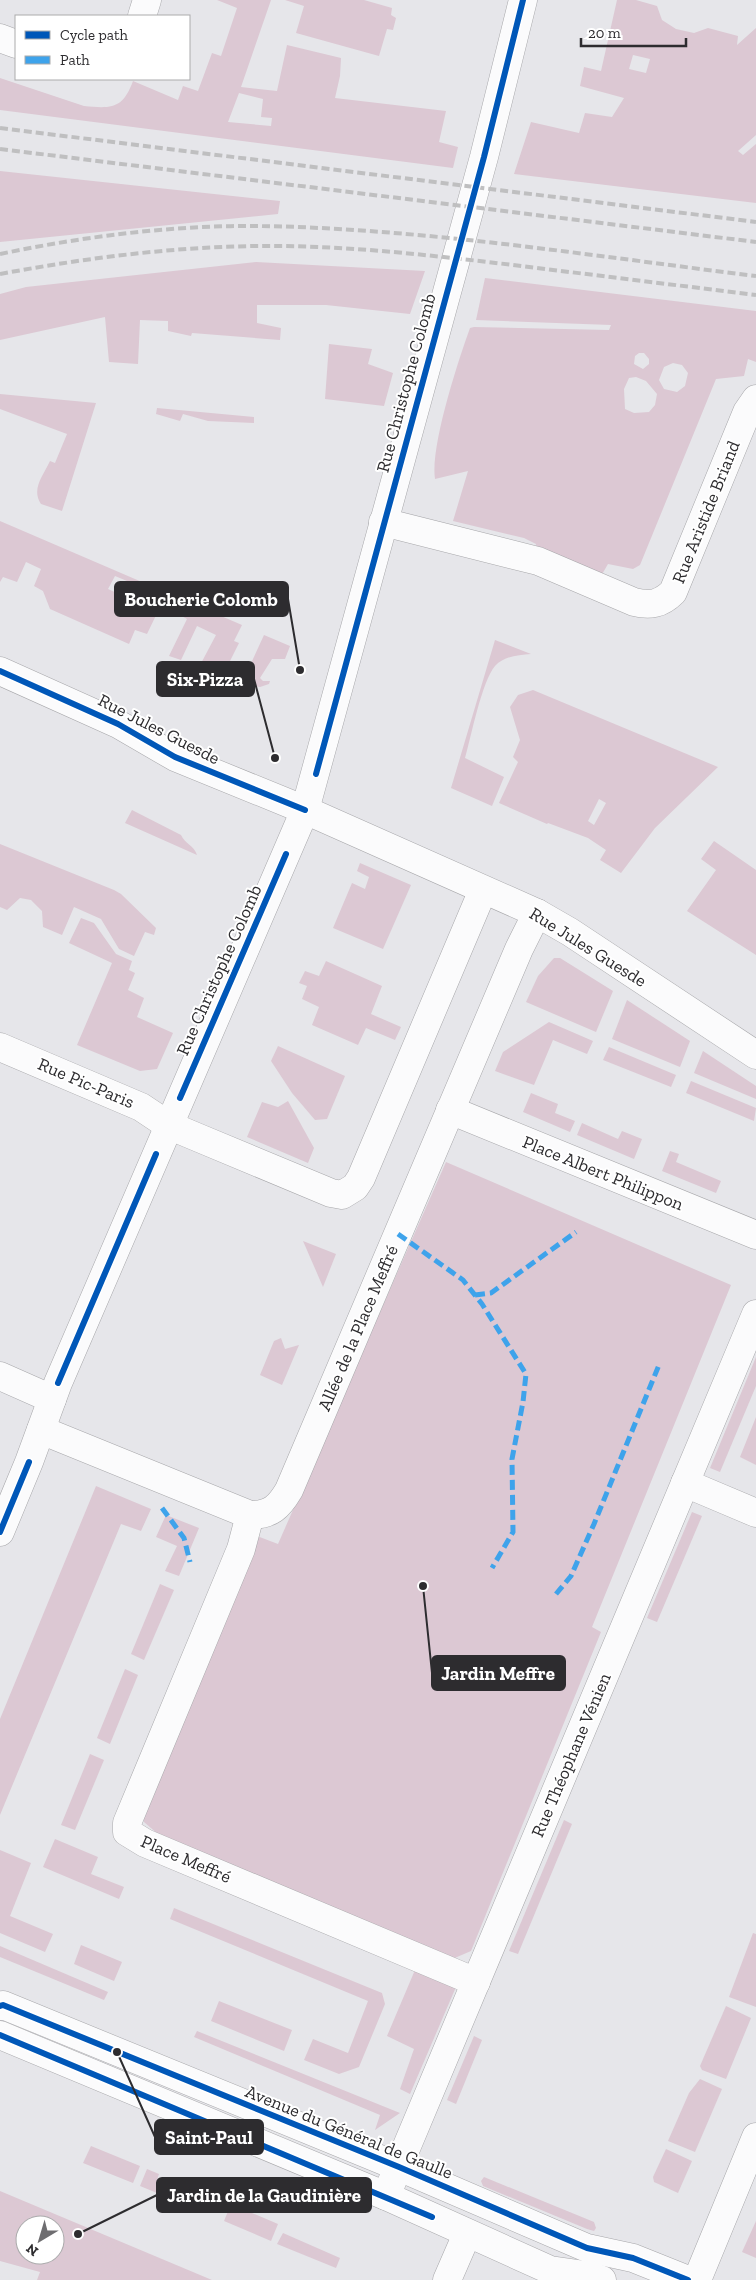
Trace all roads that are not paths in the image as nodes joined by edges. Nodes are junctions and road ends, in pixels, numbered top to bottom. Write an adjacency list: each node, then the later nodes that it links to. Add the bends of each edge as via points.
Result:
1 (147, 0): 3 (street)
2 (523, 0): 7 (street, Rue Christophe Colomb)
3 (142, 15)
4 (0, 38): 5 (street)
5 (15, 44)
6 (756, 399): 7 (street, Rue Aristide Briand, via 747,412 679,580 673,592 656,603 634,602 538,561)
7 (383, 522): 9 (street, Rue Christophe Colomb)
8 (0, 671): 9 (street, Rue Jules Guesde, via 118,724 175,757)
9 (305, 810): 10 (street, Rue Jules Guesde); 15 (street, Rue Christophe Colomb)
10 (483, 890): 11 (street, Rue Jules Guesde); 15 (street, via 361,1178 350,1192 342,1195 332,1193)
11 (537, 913): 13 (street, Rue Jules Guesde); 14 (street, Allée de la Place Meffré)
12 (0, 1047): 15 (street, Rue Pic-Paris, via 141,1106)
13 (756, 1055)
14 (450, 1110): 16 (street, Place Albert Philippon); 23 (street, Allée de la Place Meffré, via 289,1490 279,1507 264,1515)
15 (168, 1125): 19 (street, Rue Christophe Colomb)
16 (756, 1235)
17 (756, 1314): 21 (street, Rue Théophane Vénien)
18 (0, 1376): 19 (street)
19 (52, 1399): 20 (street, Rue Christophe Colomb)
20 (41, 1430): 23 (street); 24 (street, Rue Christophe Colomb)
21 (685, 1483): 22 (street); 25 (street, Rue Théophane Vénien)
22 (756, 1513)
23 (250, 1515): 25 (street, Place Meffré, via 241,1549 127,1823 127,1832)
24 (0, 1532)
25 (476, 1982): 29 (street, Rue Théophane Vénien)
26 (0, 2006): 29 (street, Avenue du Général de Gaulle)
27 (0, 2036): 30 (street)
28 (756, 2137): 35 (street)
29 (399, 2167): 30 (street, Rue Théophane Vénien); 34 (street, Avenue du Général de Gaulle, via 587,2248 633,2258)
30 (386, 2196): 31 (street)
31 (467, 2234): 32 (street); 33 (street, via 550,2270)
32 (447, 2280)
33 (602, 2280)
34 (688, 2280)
35 (697, 2280)

